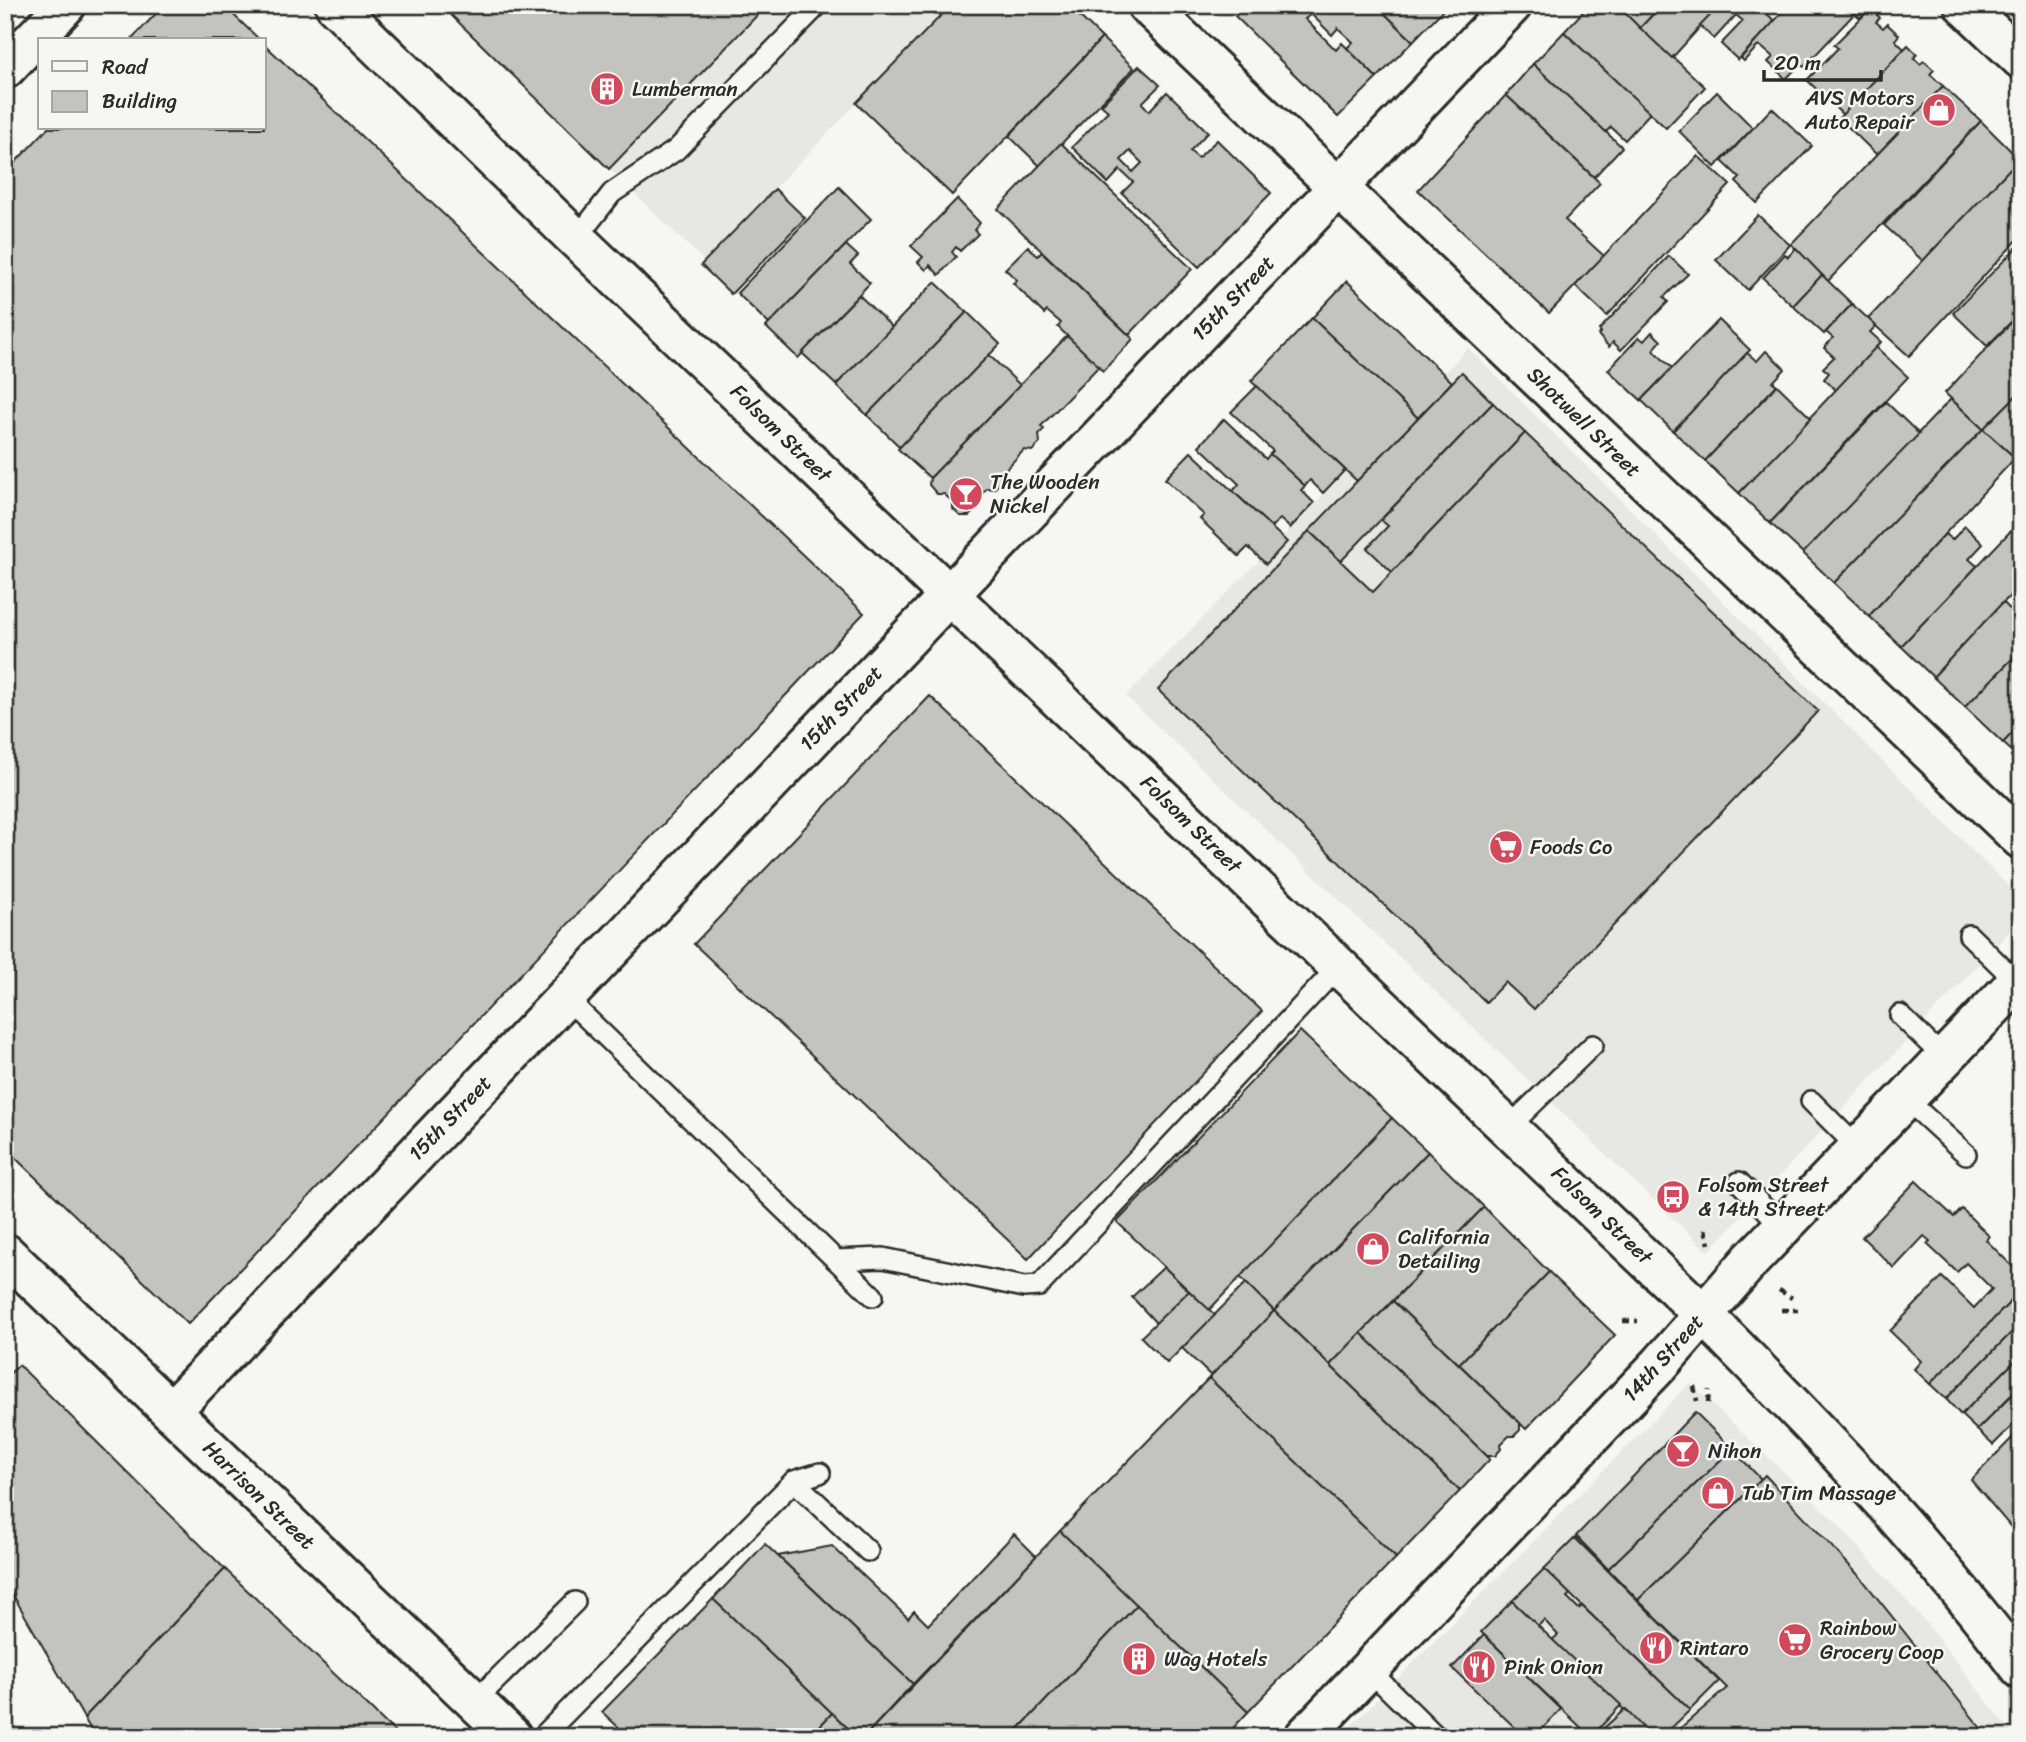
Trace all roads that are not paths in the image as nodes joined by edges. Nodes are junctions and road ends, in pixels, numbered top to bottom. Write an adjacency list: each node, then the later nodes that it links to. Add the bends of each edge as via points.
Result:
1 (66, 5): 8 (street)
2 (335, 5): 10 (street, Folsom Street)
3 (818, 5): 10 (lane, via 676,150 612,193)
4 (1147, 5): 9 (street, Shotwell Street)
5 (1512, 5): 9 (street, 15th Street)
6 (1964, 5): 7 (street)
7 (2021, 59)
8 (5, 69)
9 (1338, 188): 11 (street, 15th Street); 12 (street, Shotwell Street)
10 (576, 239): 11 (street, Folsom Street)
11 (950, 594): 14 (street, Folsom Street); 16 (street, 15th Street)
12 (2021, 839)
13 (1969, 935): 15 (lane)
14 (1339, 966): 22 (street, Folsom Street); 27 (lane, via 1039,1286 1024,1287 883,1258)
15 (2019, 980): 19 (street, 14th Street)
16 (565, 998): 27 (lane); 31 (street, 15th Street)
17 (1900, 1016): 19 (lane)
18 (1593, 1045): 22 (lane)
19 (1944, 1058): 20 (street, 14th Street)
20 (1906, 1099): 23 (street, 14th Street); 24 (lane)
21 (1811, 1101): 23 (lane)
22 (1509, 1127): 30 (street, Folsom Street)
23 (1858, 1149): 26 (street, 14th Street)
24 (1966, 1154)
25 (1739, 1182): 26 (lane)
26 (1783, 1227): 30 (street, 14th Street)
27 (836, 1260): 29 (lane)
28 (8, 1262): 31 (street, Harrison Street)
29 (873, 1296)
30 (1703, 1314): 36 (street, 14th Street); 37 (street, Folsom Street, via 1903,1522)
31 (171, 1411): 38 (street, Harrison Street)
32 (820, 1473): 33 (lane)
33 (794, 1481): 34 (lane); 41 (lane)
34 (869, 1551)
35 (575, 1602): 38 (lane)
36 (1368, 1669): 39 (street, 14th Street); 42 (lane)
37 (2021, 1669)
38 (475, 1701): 40 (street, Harrison Street)
39 (1320, 1731)
40 (512, 1737)
41 (542, 1737)
42 (1437, 1737)

